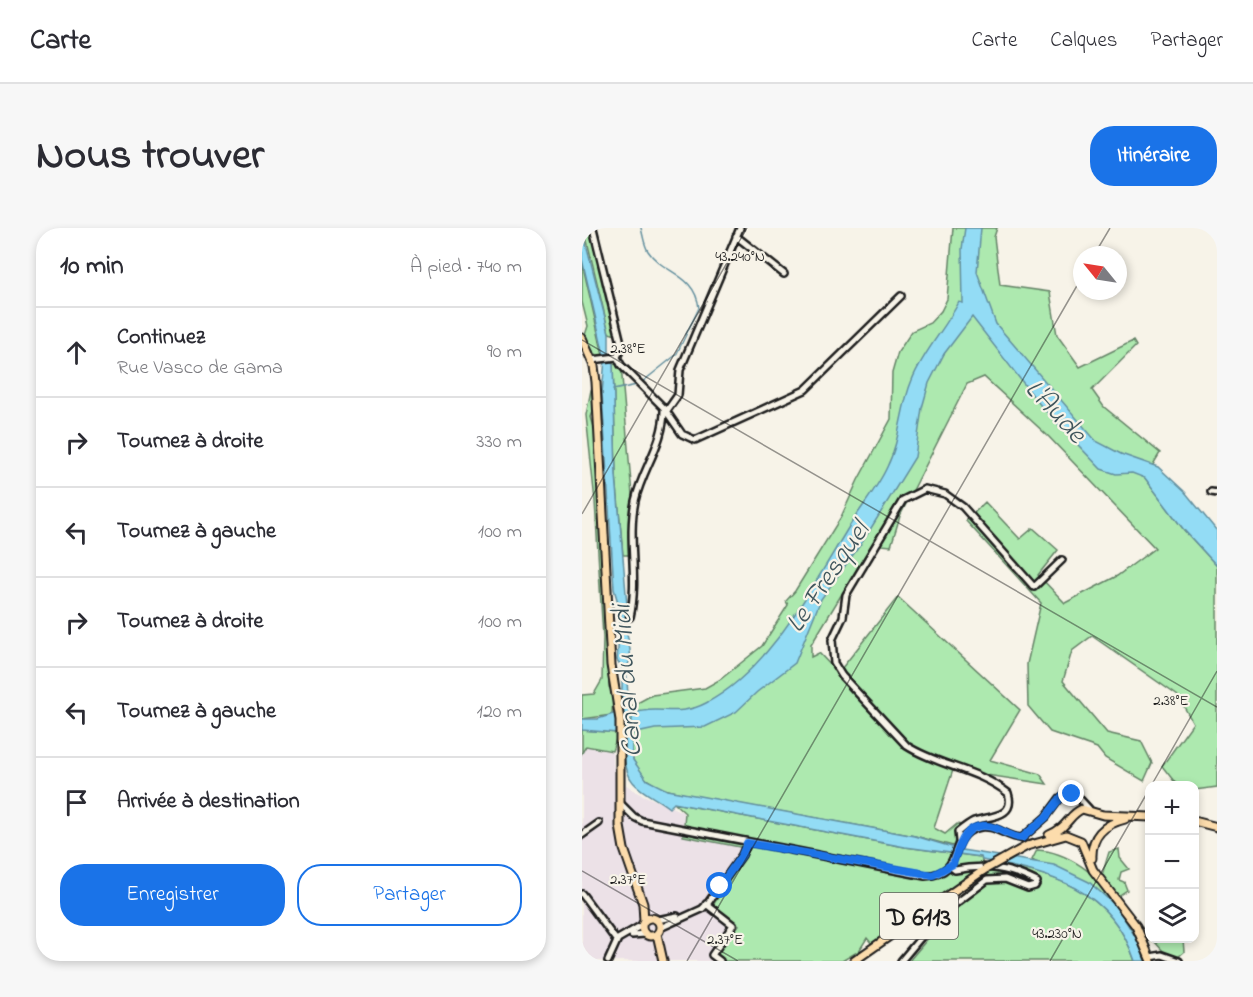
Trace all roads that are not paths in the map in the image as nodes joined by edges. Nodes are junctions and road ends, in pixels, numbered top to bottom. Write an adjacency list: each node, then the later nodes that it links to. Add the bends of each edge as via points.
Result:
1 (593, 228): 7 (street, via 622,347)
2 (740, 228): 3 (street)
3 (736, 236): 4 (street); 9 (street, via 680,370 678,395)
4 (784, 274)
5 (901, 296): 9 (street, via 805,390 694,440 682,434)
6 (582, 338): 8 (main road)
7 (614, 357): 8 (street); 9 (street)
8 (596, 359): 13 (main road, via 610,665 619,712)
9 (665, 410): 11 (street, via 660,438 635,502 632,561 636,579)
10 (1062, 560): 30 (street, via 1034,587 963,507 945,494 925,489 903,500 846,595 843,617 832,640 834,663 842,676 907,746 1008,793 1010,800 1005,812 966,825 958,832)
11 (630, 617)
12 (1072, 794): 14 (street); 15 (street, via 1079,802); 30 (street, via 1063,795 1022,838 983,826 967,832)
13 (619, 801): 29 (street, via 642,821); 34 (main road, via 624,849)
14 (1089, 809): 15 (main road); 16 (main road)
15 (1076, 812): 21 (main road)
16 (1098, 814): 18 (main road); 23 (main road)
17 (1145, 817): 18 (main road)
18 (1132, 818): 23 (main road, via 1108,824)
19 (1199, 822): 22 (main road)
20 (599, 823): 24 (street)
21 (1069, 823): 25 (main road); 28 (main road, D 6113)
22 (1217, 827)
23 (1101, 830): 26 (main road)
24 (582, 835)
25 (1074, 837): 27 (main road); 28 (main road, D 6113)
26 (1096, 837): 27 (main road); 32 (main road, via 1092,857)
27 (1081, 841): 32 (main road)
28 (1036, 842): 45 (main road, D 6113, bridge, via 984,870)
29 (747, 843): 31 (street, via 925,876); 35 (street)
30 (958, 843): 31 (street)
31 (950, 866): 46 (street, via 955,870 983,865 1028,876 1037,882 1031,888 1005,879 987,880 938,917)
32 (1100, 878): 41 (main road, via 1136,926)
33 (582, 894): 40 (street)
34 (643, 904): 37 (main road); 38 (main road)
35 (706, 904): 36 (street); 44 (street, via 733,926 712,955)
36 (690, 914): 37 (street); 39 (street)
37 (654, 919): 38 (main road); 39 (main road)
38 (643, 923): 39 (main road); 40 (street)
39 (653, 933): 40 (street, via 630,935); 43 (main road)
40 (617, 941): 42 (street)
41 (1151, 959): 47 (street, via 1162,955)
42 (610, 961)
43 (663, 961)
44 (720, 961)
45 (854, 961)
46 (901, 961)
47 (1179, 961)

